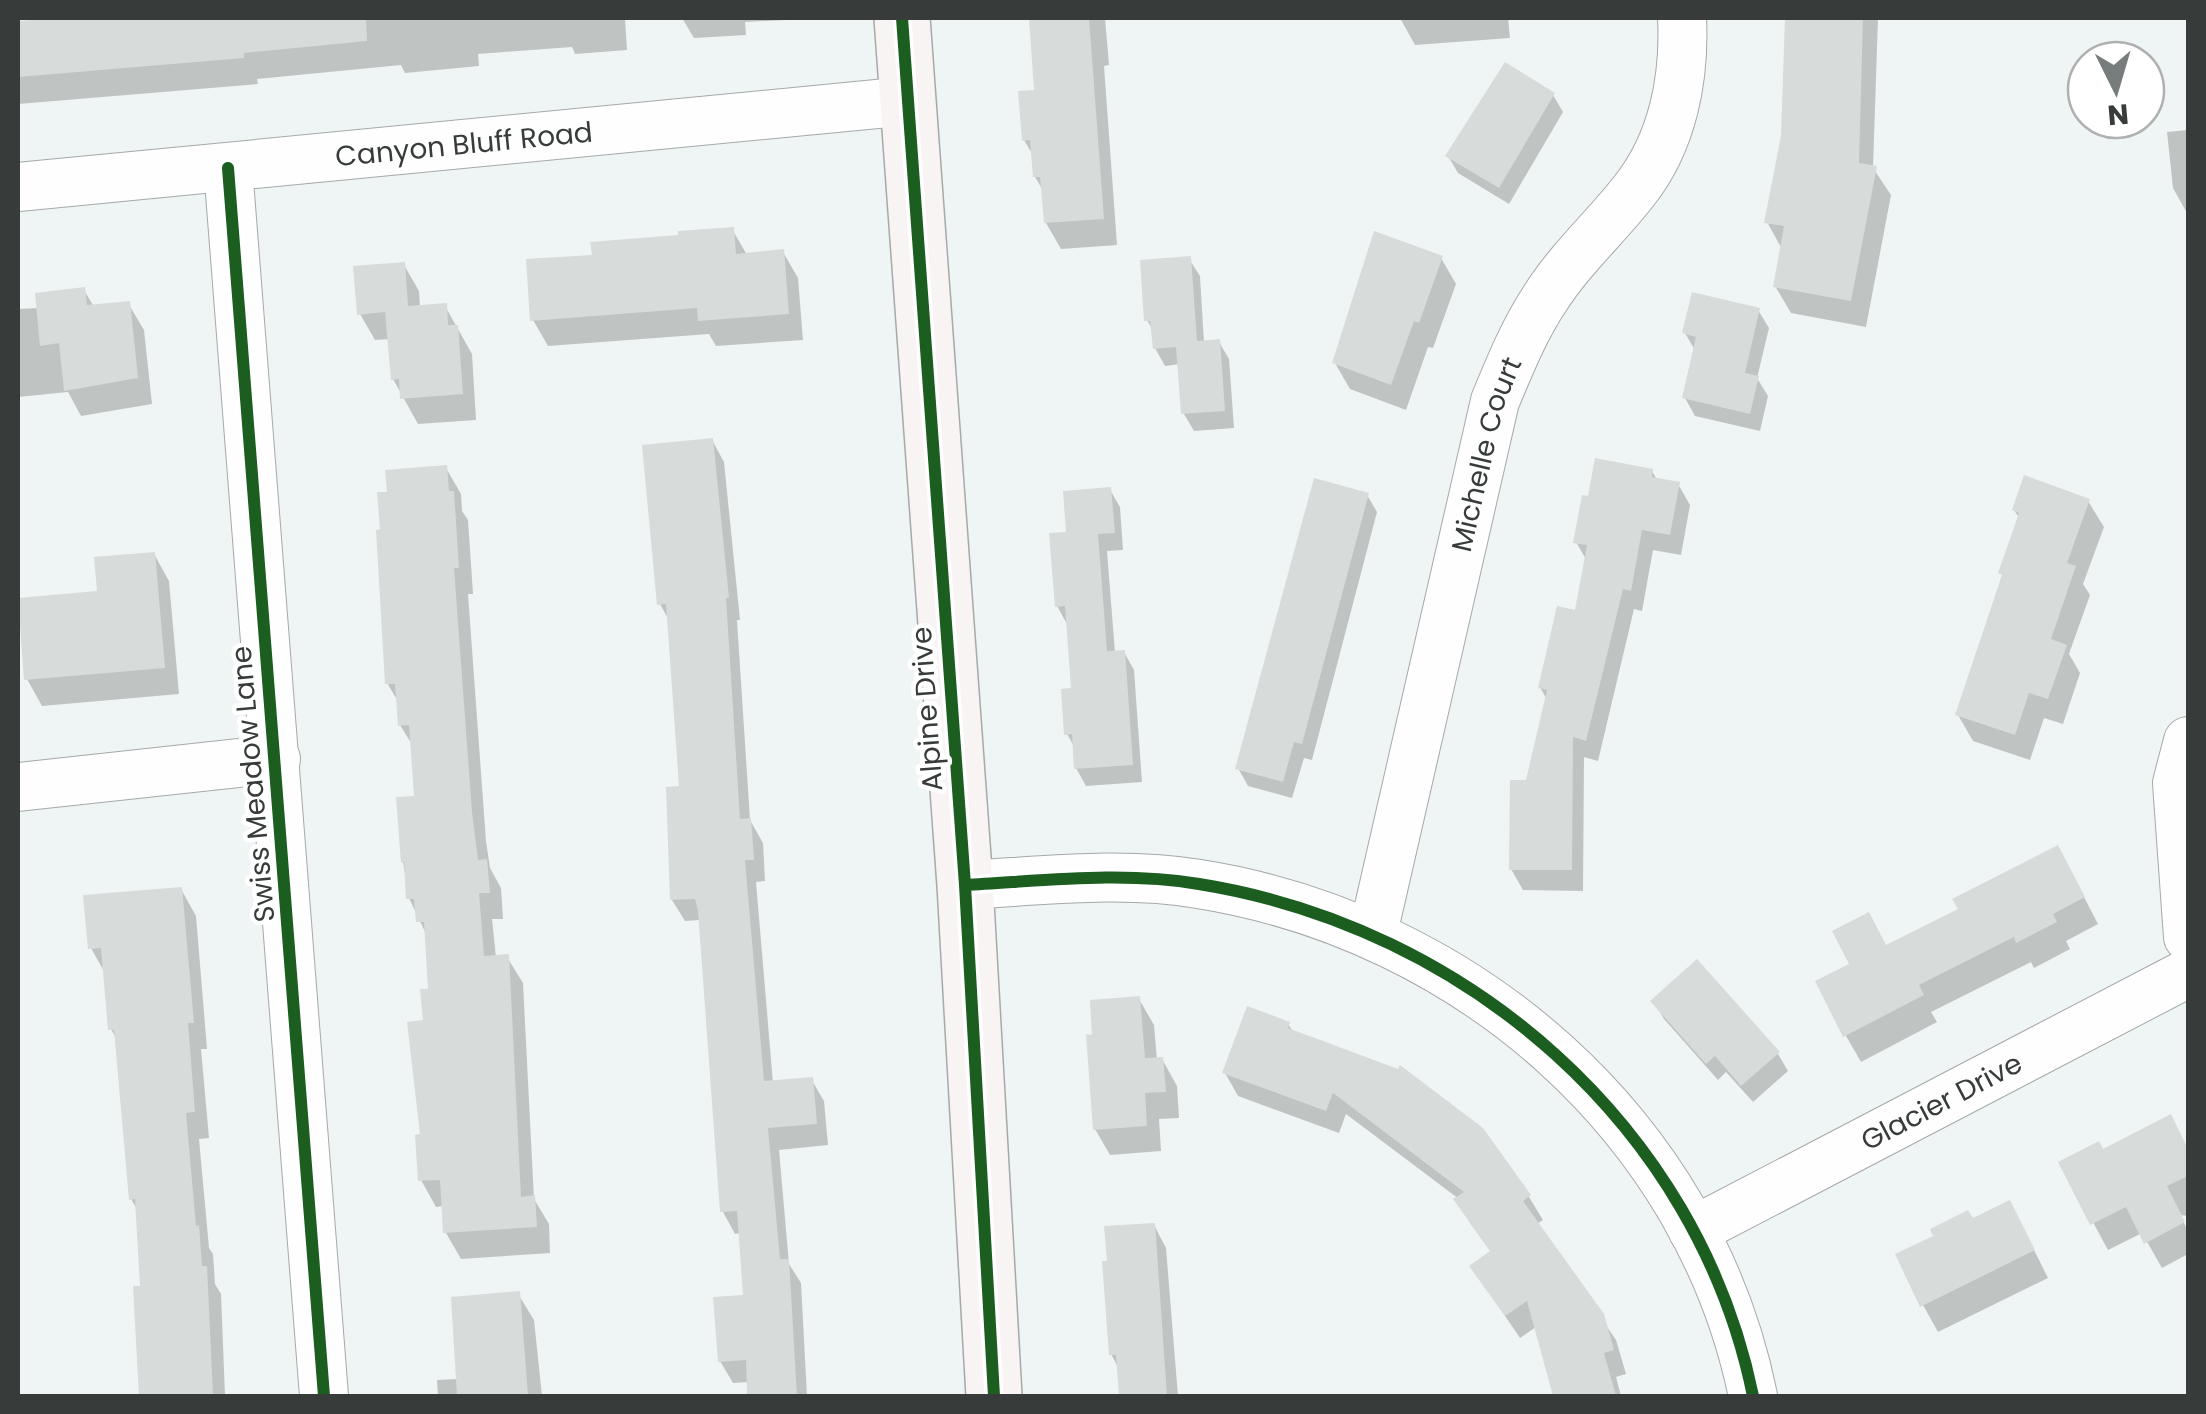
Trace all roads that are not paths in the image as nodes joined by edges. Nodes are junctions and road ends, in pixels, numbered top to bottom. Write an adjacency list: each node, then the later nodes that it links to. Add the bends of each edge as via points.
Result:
1 (902, 18): 3 (street, Alpine Drive)
2 (1682, 18): 10 (street, Michelle Court, via 1678,97 1661,146 1636,189 1546,297 1495,400)
3 (908, 101): 4 (street, Canyon Bluff Road); 9 (street, Alpine Drive)
4 (228, 168): 5 (street, Canyon Bluff Road); 7 (street, Swiss Meadow Lane)
5 (18, 187)
6 (2188, 741): 11 (street, via 2177,783)
7 (276, 759): 8 (street); 14 (street, Swiss Meadow Lane)
8 (18, 788)
9 (965, 885): 10 (street, via 1116,878 1197,883 1288,902); 15 (street, Alpine Drive)
10 (1373, 933): 13 (street, via 1514,1017 1584,1079 1643,1150)
11 (2188, 936)
12 (2188, 973): 13 (street, Glacier Drive)
13 (1694, 1231): 16 (street, via 1722,1292)
14 (324, 1396)
15 (994, 1396)
16 (1754, 1396)

